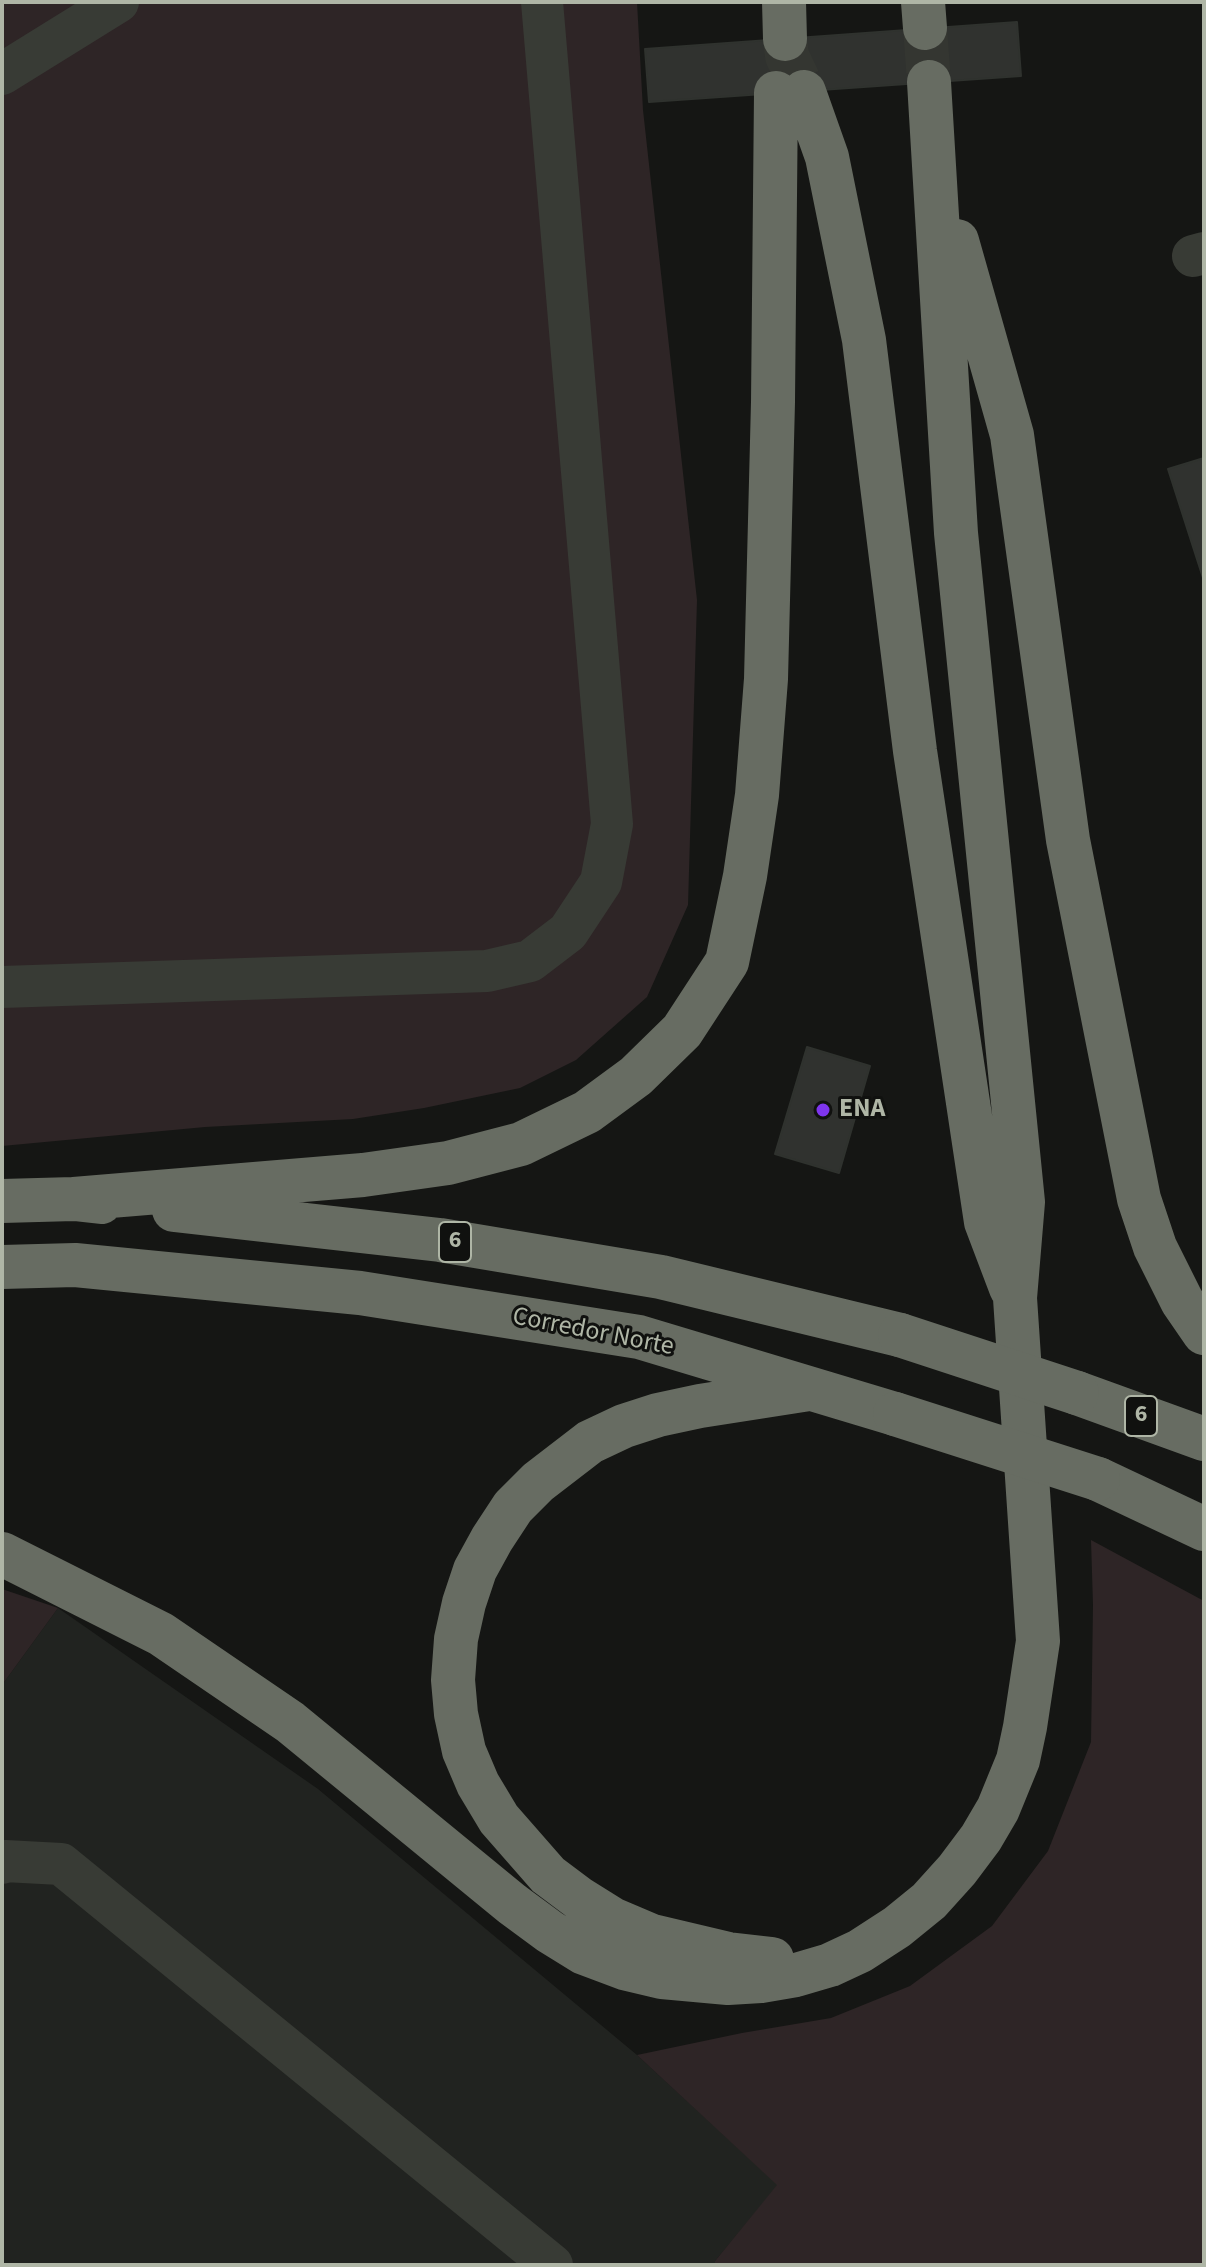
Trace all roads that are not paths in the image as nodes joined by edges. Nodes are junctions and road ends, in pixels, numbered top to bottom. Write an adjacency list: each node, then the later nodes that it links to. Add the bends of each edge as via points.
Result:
1 (118, 2): 3 (lane)
2 (542, 2): 6 (lane, via 612,824 601,882 568,932 530,961 487,971)
3 (2, 74)
4 (929, 82): 5 (highway)
5 (934, 159): 10 (highway, via 956,533 1023,1202); 11 (highway, via 1012,435 1068,840 1139,1199 1161,1261)
6 (2, 987)
7 (74, 1199): 8 (highway, 6); 10 (highway, via 363,1175 448,1163 521,1144 587,1112 636,1076 682,1031 727,962 757,795 766,679 772,417 790,92 827,157 864,340 915,751 986,1222); 13 (highway, 6, bridge, via 472,1245 661,1277 900,1335)
8 (2, 1201)
9 (2, 1267): 12 (highway, Corredor Norte, via 75,1265 360,1293 639,1337)
10 (1015, 1298): 17 (highway, via 1038,1641 1018,1760 998,1809 938,1891 897,1927)
11 (1204, 1333)
12 (809, 1389): 14 (highway, Corredor Norte, bridge, via 1098,1479); 17 (highway, via 700,1406 624,1426 590,1442 538,1482 513,1507 475,1570 456,1639 453,1680 464,1751 478,1784 499,1819 548,1875 612,1919 652,1936 728,1954)
13 (1204, 1439)
14 (1204, 1529)
15 (2, 1554): 17 (highway, via 187,1651 290,1722 512,1904 584,1953 662,1977 728,1983)
16 (2, 1863): 18 (lane, via 61,1864)
17 (830, 1965)
18 (552, 2265)

